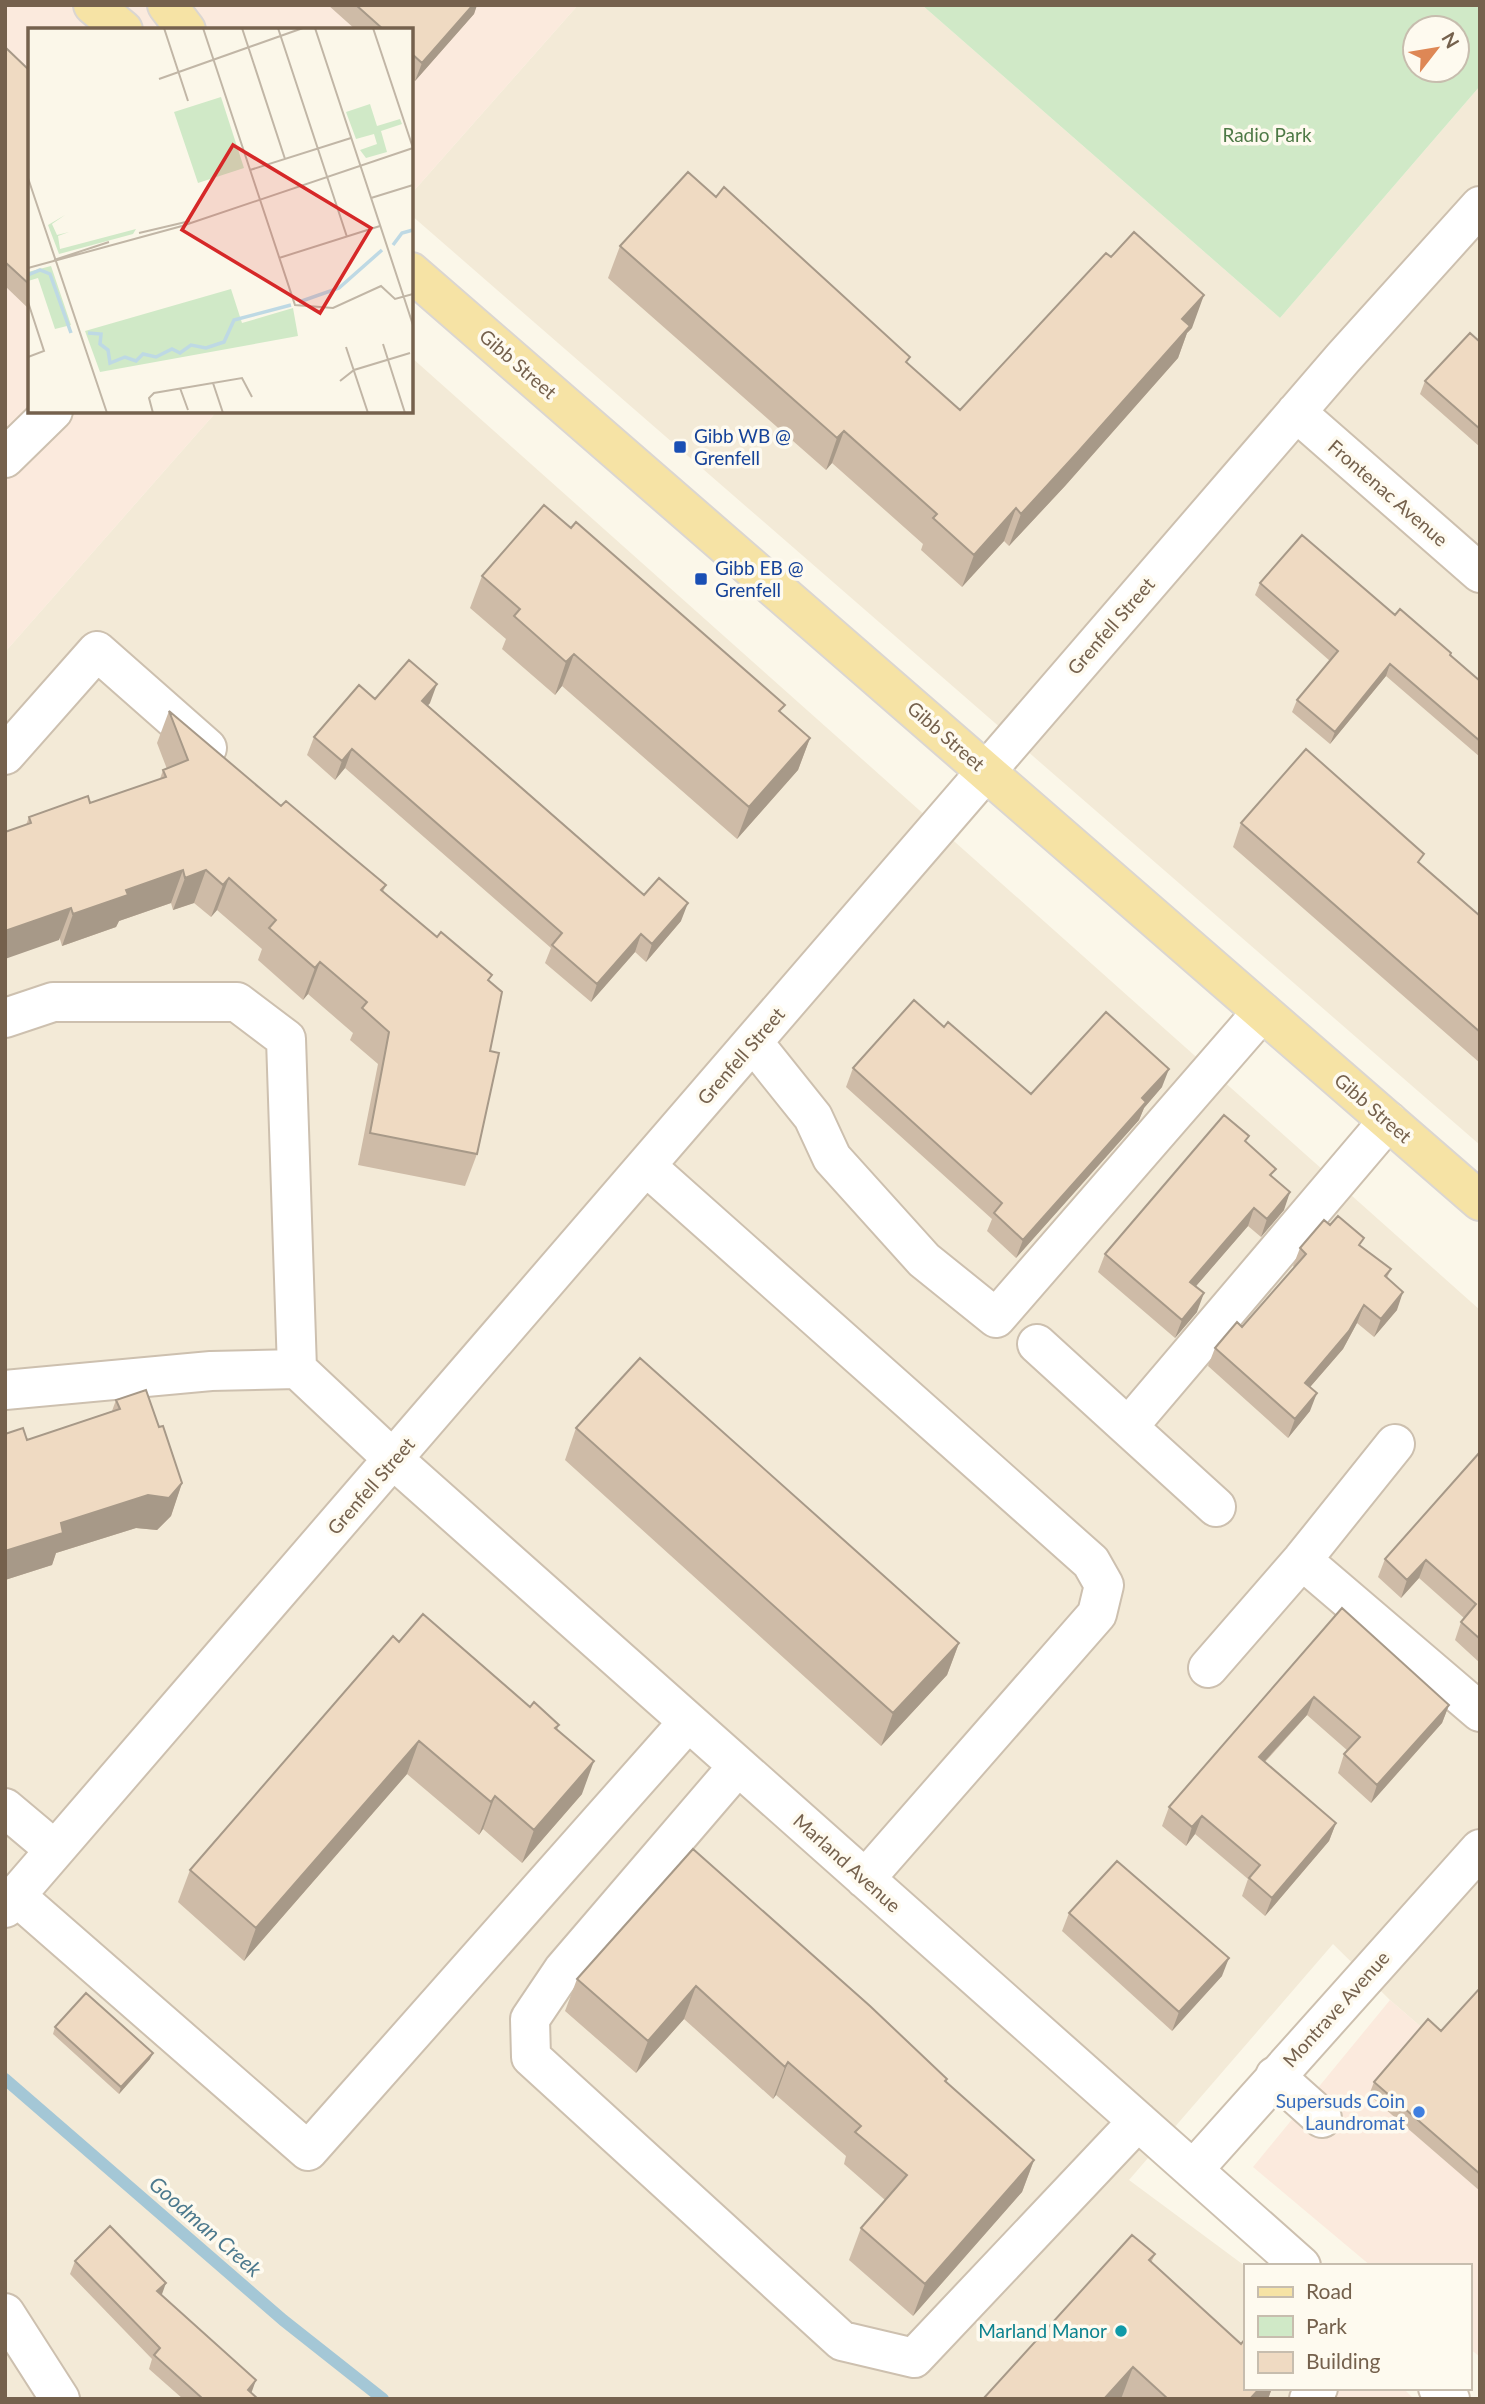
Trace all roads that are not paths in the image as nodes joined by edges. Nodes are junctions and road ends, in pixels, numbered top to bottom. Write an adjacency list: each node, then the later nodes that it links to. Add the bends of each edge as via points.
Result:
1 (93, 5): 3 (main road)
2 (167, 5): 4 (main road)
3 (121, 28)
4 (184, 28)
5 (1480, 206): 7 (street, Grenfell Street)
6 (413, 274): 13 (main road, Gibb Street)
7 (1296, 412): 10 (street, Frontenac Avenue); 13 (street, Grenfell Street)
8 (52, 413): 9 (street)
9 (5, 458)
10 (1480, 573)
11 (5, 755): 12 (street, via 97,651)
12 (230, 769)
13 (986, 771): 14 (main road, Gibb Street); 16 (street, Grenfell Street)
14 (1262, 1012): 16 (street, via 996,1318 924,1261 832,1158 813,1117); 17 (main road, Gibb Street)
15 (5, 1018): 21 (street, via 53,1002 237,1002 286,1039)
16 (753, 1042): 18 (street, Grenfell Street)
17 (1388, 1121): 19 (main road, Gibb Street); 23 (street)
18 (646, 1166): 25 (street, Grenfell Street); 35 (street, via 1091,1562 1104,1585 1097,1614)
19 (1480, 1201)
20 (1037, 1344): 23 (street)
21 (298, 1369): 22 (street, via 212,1371); 25 (street, Marland Avenue)
22 (5, 1390)
23 (1128, 1427): 26 (street)
24 (1395, 1444): 27 (street)
25 (394, 1460): 30 (street, Marland Avenue); 34 (street, Grenfell Street)
26 (1216, 1507)
27 (1302, 1560): 28 (street); 29 (street)
28 (1208, 1668)
29 (1480, 1712)
30 (688, 1721): 31 (street, Marland Avenue); 36 (street, via 309,2151)
31 (738, 1766): 35 (street, Marland Avenue); 39 (street, via 563,1970 530,2019 531,2057 842,2341 914,2358)
32 (5, 1808): 34 (street)
33 (1480, 1849): 37 (street, Montrave Avenue)
34 (55, 1850): 36 (street, Grenfell Street)
35 (865, 1879): 39 (street, Marland Avenue)
36 (10, 1902)
37 (1275, 2076): 38 (street); 40 (street, Montrave Avenue)
38 (1322, 2118)
39 (1138, 2121): 40 (street, Marland Avenue)
40 (1193, 2170): 41 (street, Marland Avenue)
41 (1299, 2264)
42 (5, 2314): 43 (street)
43 (60, 2399)

